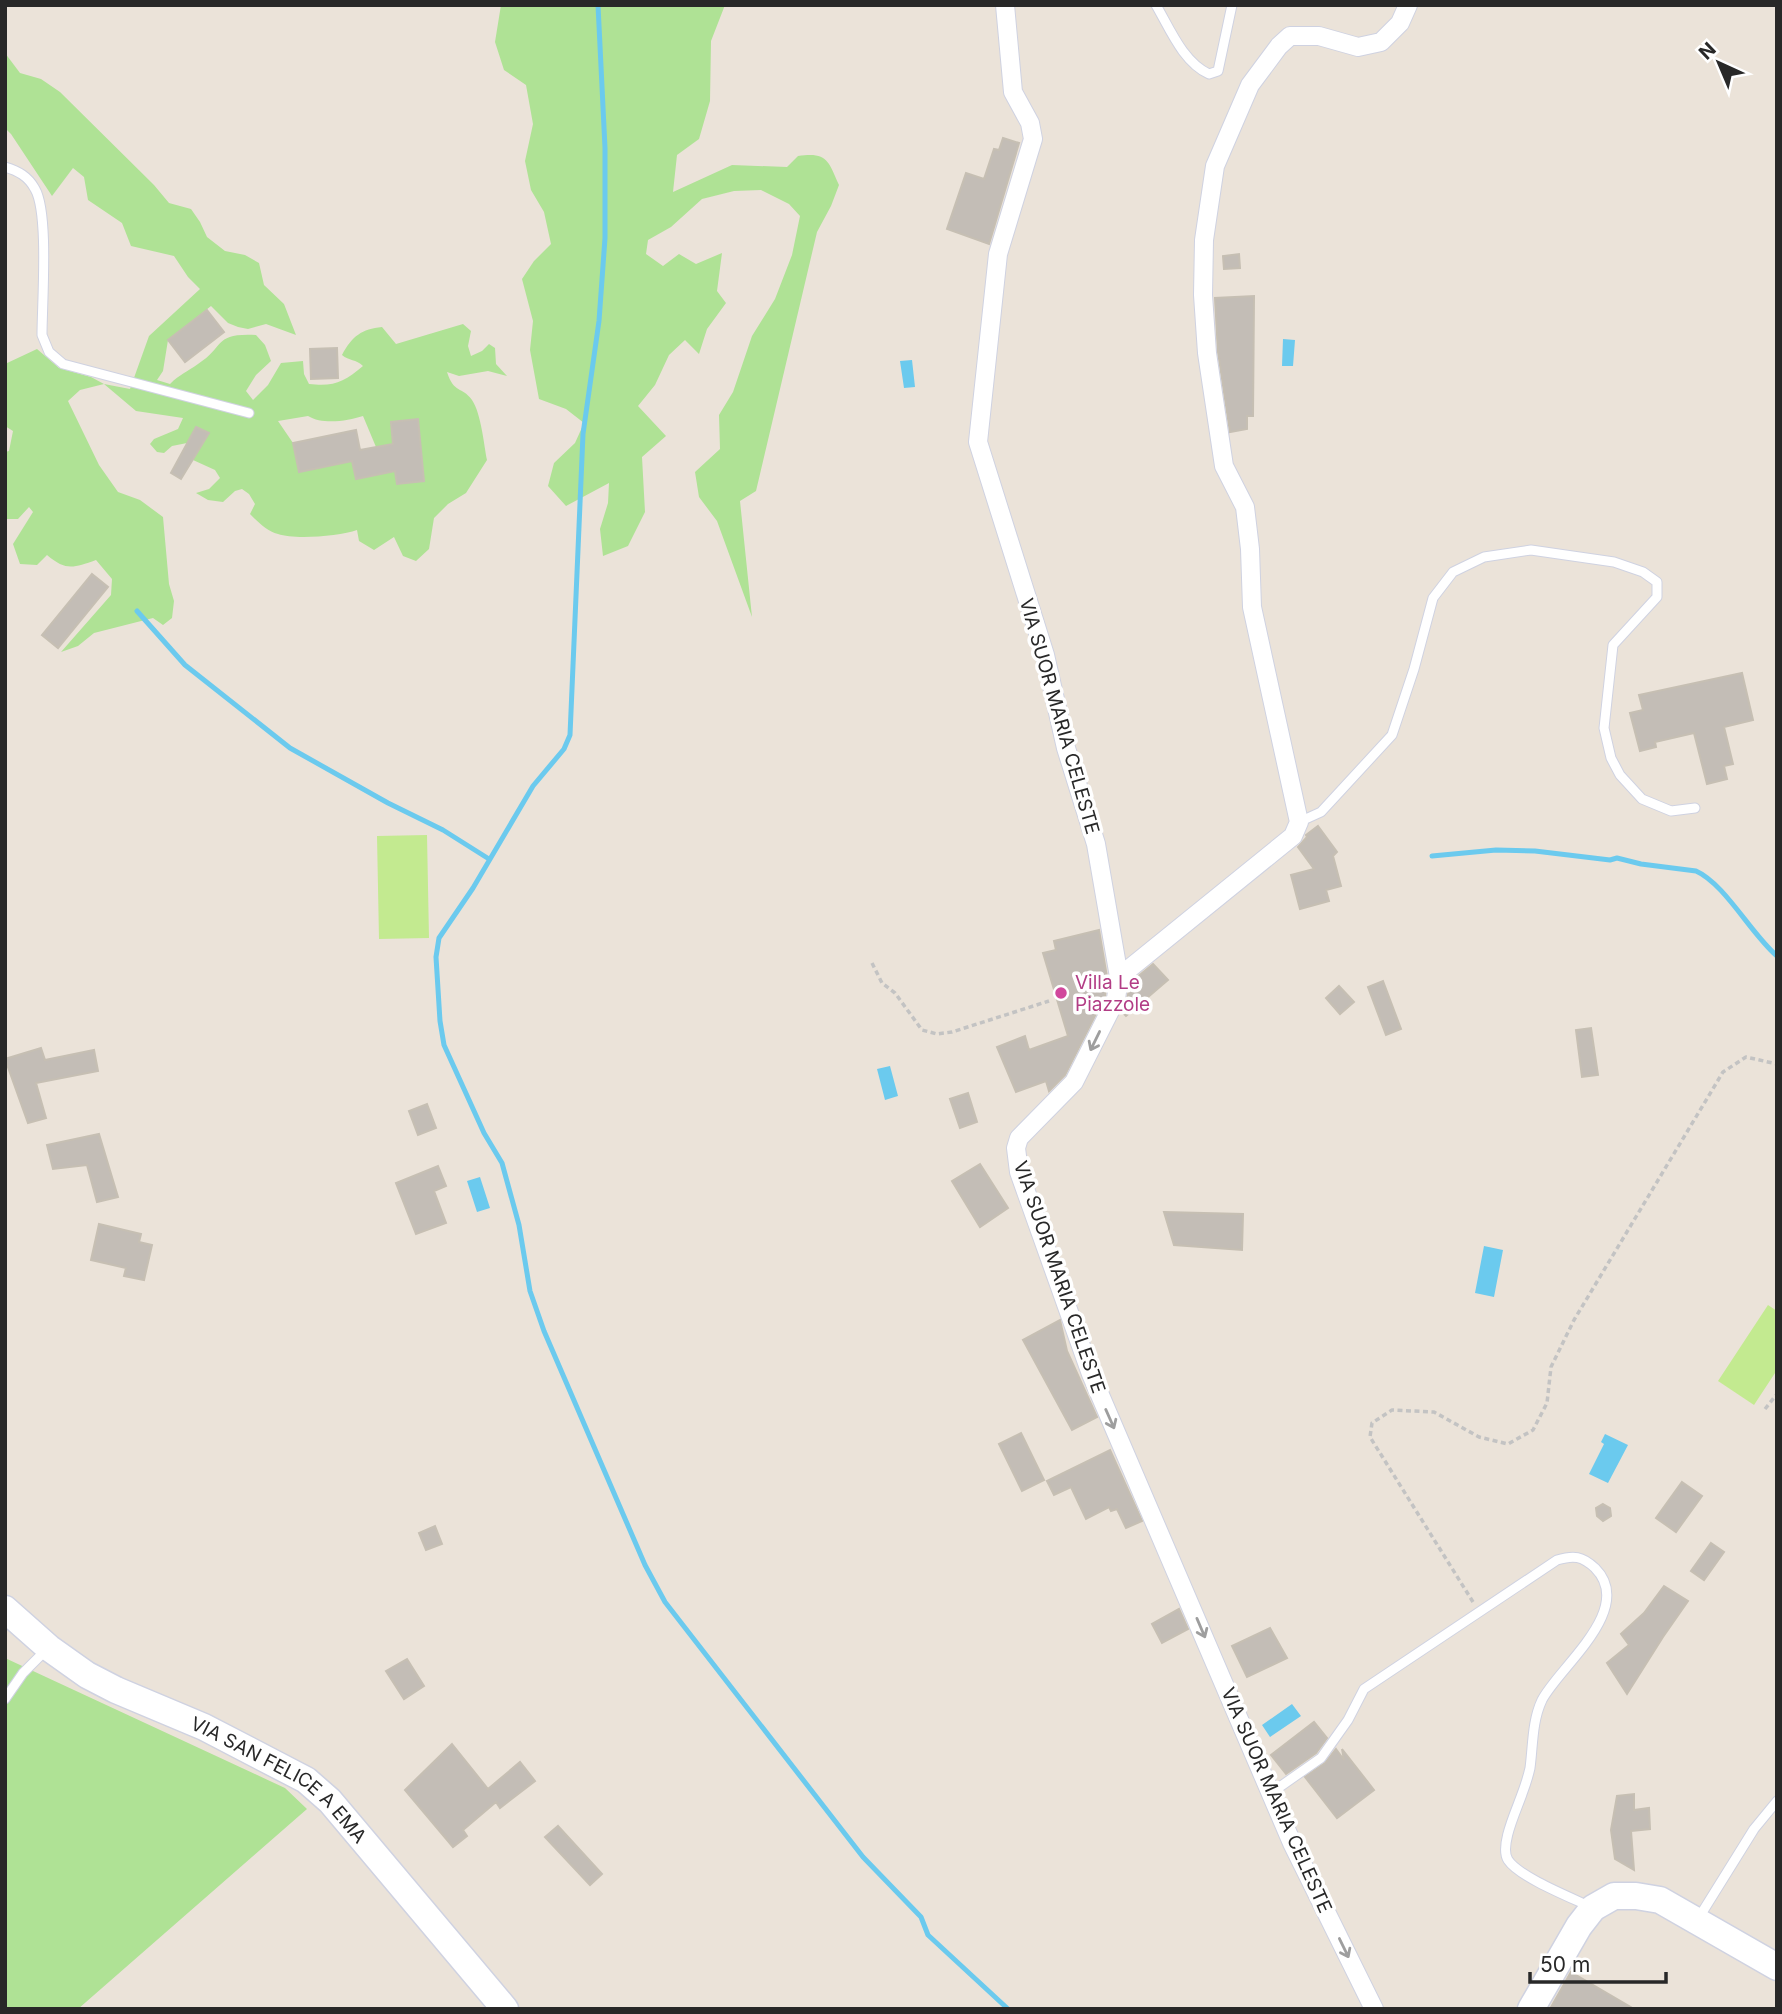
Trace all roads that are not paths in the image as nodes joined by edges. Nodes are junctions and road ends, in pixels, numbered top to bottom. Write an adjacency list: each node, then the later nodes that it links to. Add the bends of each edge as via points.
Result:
1 (1005, 5): 9 (street, VIA SUOR MARIA CELESTE, via 1013,92 1030,123 1033,139 998,254 978,442 1045,655 1066,748 1096,844)
2 (1156, 5): 3 (lane, via 1186,55 1209,74 1218,71)
3 (1232, 5)
4 (1408, 5): 8 (street, via 1400,23 1381,43 1358,47 1319,36 1290,36 1279,46 1250,85 1215,166 1204,240 1207,353 1224,466 1245,507 1252,607)
5 (5, 167): 6 (lane, via 21,172 36,189 43,213 42,335 49,352 63,364)
6 (249, 413)
7 (1695, 808): 8 (lane, via 1671,811 1642,799 1620,775 1604,728 1614,645 1657,597 1657,582 1614,562 1531,550 1483,557 1453,572 1433,598 1392,735 1321,813)
8 (1299, 822): 9 (street, via 1293,836)
9 (1119, 977): 13 (street, VIA SUOR MARIA CELESTE, one-way to 13, via 1115,999 1074,1082 1019,1138 1019,1172 1091,1374)
10 (5, 1609): 11 (street, VIA SAN FELICE A EMA)
11 (48, 1648): 12 (lane); 18 (street, VIA SAN FELICE A EMA, via 106,1685 205,1727 306,1780 330,1801)
12 (5, 1699)
13 (1271, 1793): 15 (lane, via 1321,1758 1363,1689 1557,1560 1585,1559 1601,1574 1606,1594 1601,1621 1543,1699 1530,1772 1505,1844 1507,1859 1520,1872); 19 (street, VIA SUOR MARIA CELESTE, one-way to 19)
14 (1777, 1801): 16 (lane, via 1754,1829)
15 (1593, 1908): 16 (street, via 1614,1896 1636,1896 1660,1900); 20 (street)
16 (1698, 1920): 17 (street)
17 (1777, 1967)
18 (505, 2009)
19 (1374, 2009)
20 (1531, 2009)

